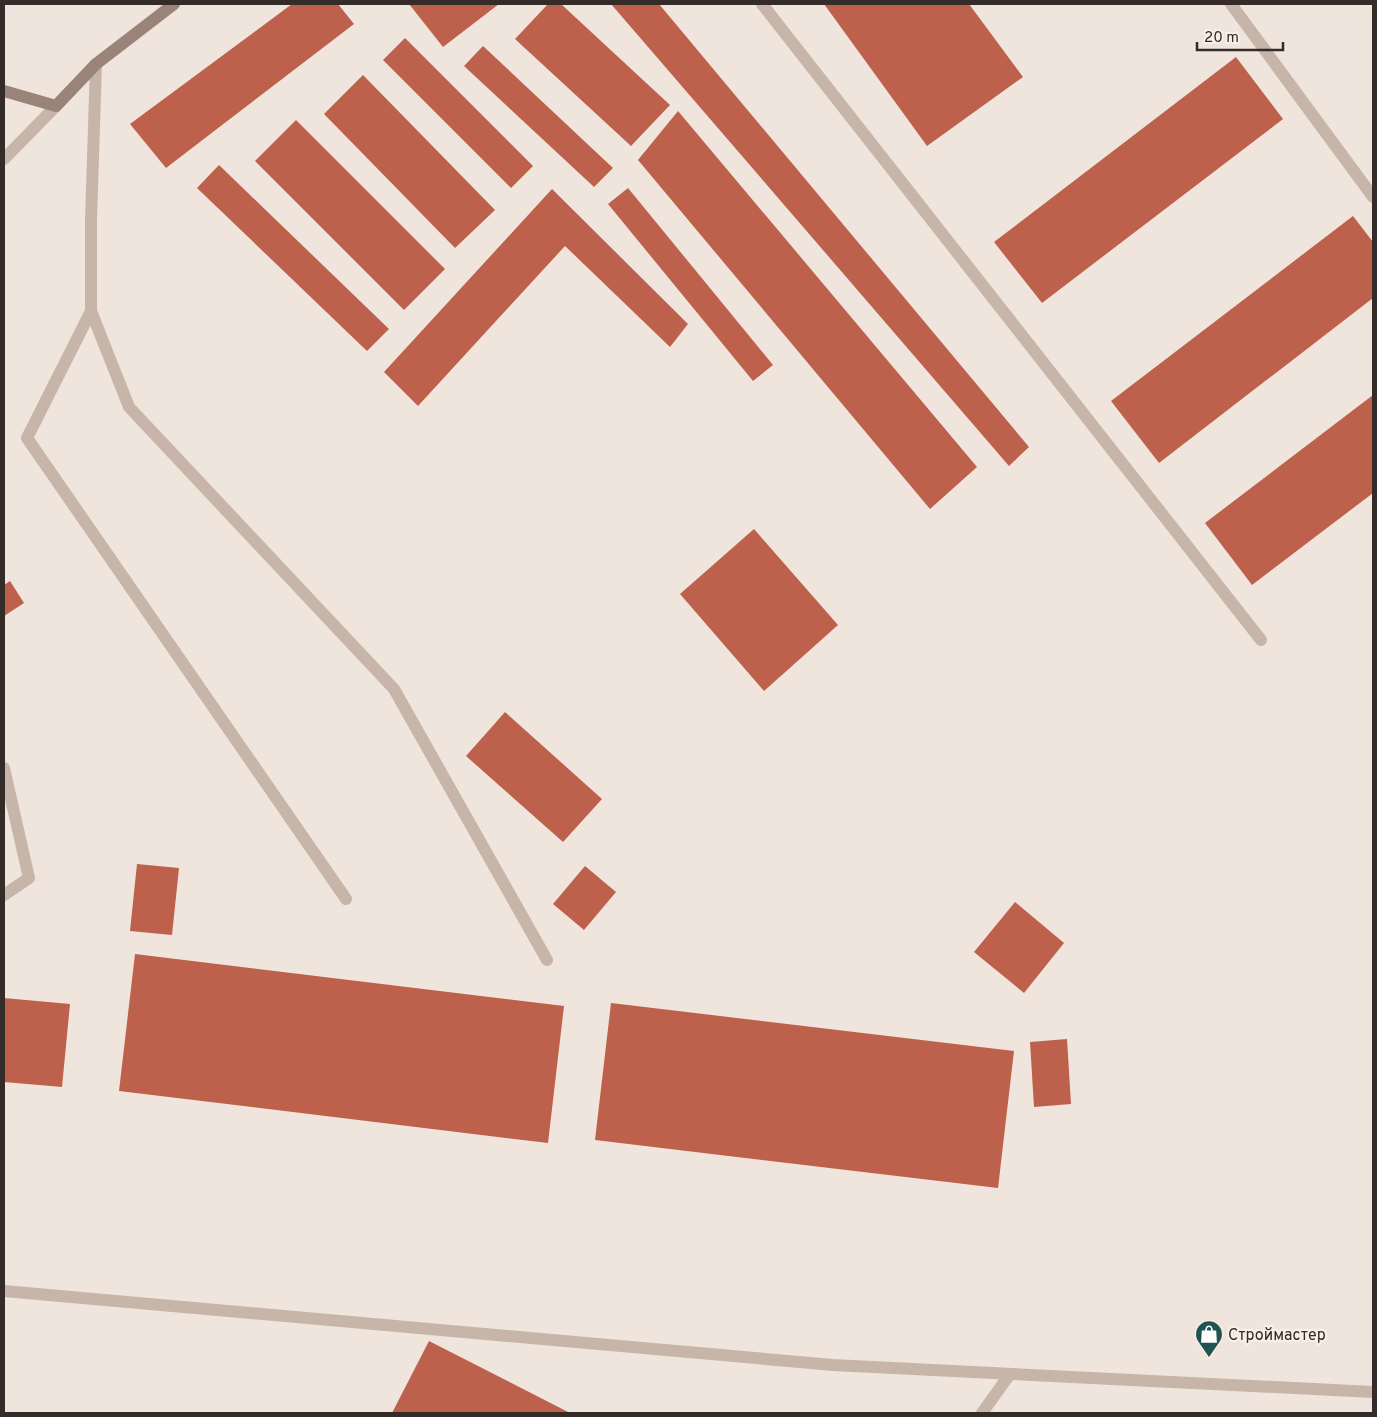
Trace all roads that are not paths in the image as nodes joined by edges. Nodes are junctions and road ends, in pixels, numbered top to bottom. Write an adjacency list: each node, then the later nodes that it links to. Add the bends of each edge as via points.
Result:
1 (174, 4): 4 (street)
2 (762, 4): 10 (lane)
3 (1231, 4): 8 (lane)
4 (96, 64): 6 (street); 9 (lane)
5 (4, 91): 6 (street)
6 (56, 106): 7 (lane)
7 (4, 159)
8 (1373, 197)
9 (90, 312): 13 (lane, via 27,438); 14 (lane, via 129,407 394,689)
10 (1261, 640)
11 (4, 768): 12 (lane, via 29,878)
12 (4, 895)
13 (346, 899)
14 (547, 960)
15 (4, 1291): 16 (lane, via 833,1365)
16 (1010, 1374): 17 (lane); 18 (lane)
17 (1373, 1392)
18 (982, 1413)

